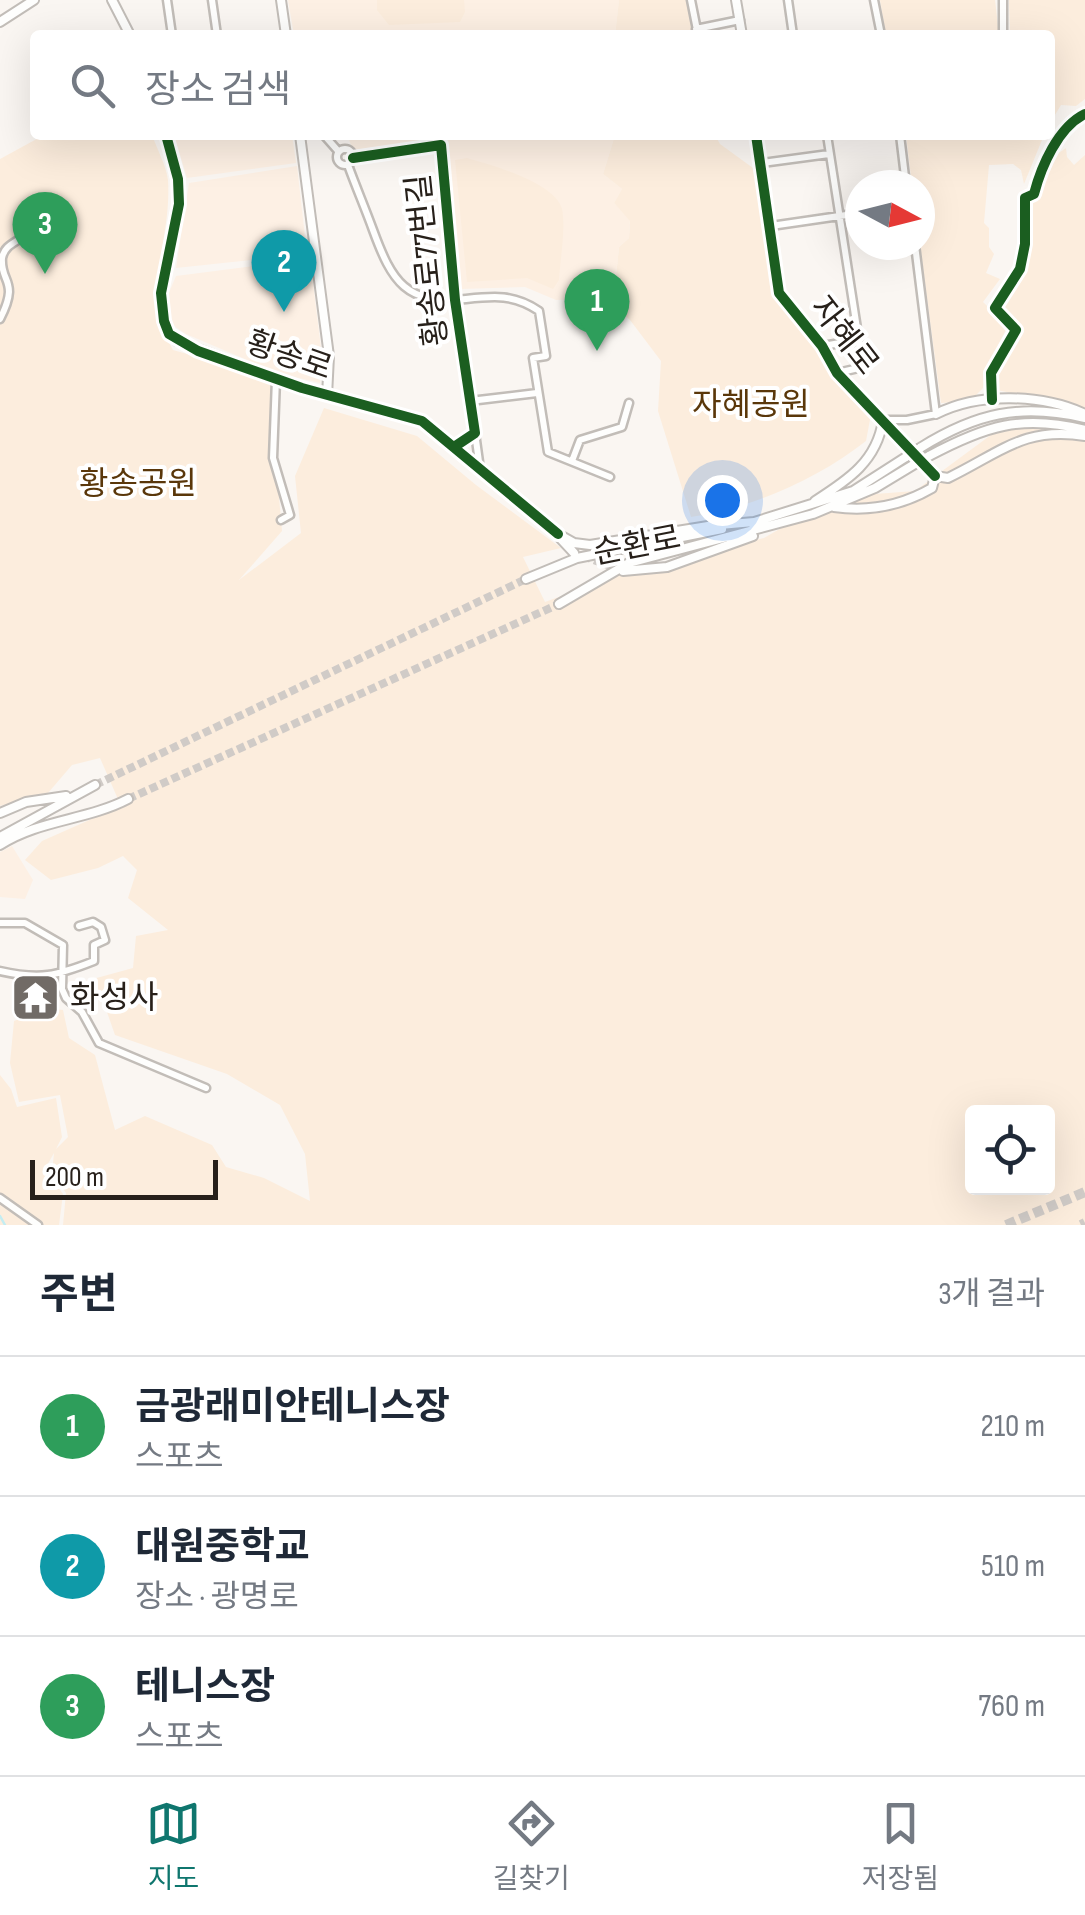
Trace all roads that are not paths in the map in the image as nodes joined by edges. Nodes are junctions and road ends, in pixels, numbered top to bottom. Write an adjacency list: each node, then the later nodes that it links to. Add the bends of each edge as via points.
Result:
1 (34, 0): 12 (main road)
2 (112, 0): 13 (main road)
3 (167, 0): 14 (street)
4 (212, 0): 15 (street)
5 (281, 0): 16 (main road)
6 (691, 0): 17 (street)
7 (736, 0): 11 (main road)
8 (788, 0): 20 (street)
9 (874, 0): 21 (street)
10 (1003, 0): 22 (street)
11 (740, 20): 18 (street); 19 (main road)
12 (0, 22)
13 (127, 30)
14 (171, 30)
15 (216, 30)
16 (285, 30)
17 (697, 30)
18 (704, 30)
19 (741, 30)
20 (793, 30)
21 (881, 30)
22 (1003, 30)
23 (1085, 114): 49 (street, via 1062,136 1034,194 1025,198 1020,269 994,308 1016,330 991,374)
24 (167, 140): 46 (main road, 황송로, via 179,204 161,293 169,334)
25 (301, 140): 48 (main road, via 330,356)
26 (328, 140): 30 (street)
27 (757, 140): 33 (main road, 자혜로)
28 (827, 140): 31 (street)
29 (901, 140): 35 (street)
30 (338, 152): 32 (street, via 349,150); 34 (street, via 338,163)
31 (830, 154): 33 (street); 37 (street)
32 (353, 158): 34 (street); 41 (street, 황송로77번길, via 440,144)
33 (762, 163): 38 (main road, 자혜로)
34 (348, 165): 41 (street, via 388,270 423,299)
35 (904, 170)
36 (845, 215): 37 (street)
37 (838, 216): 38 (street); 43 (street)
38 (770, 226): 44 (main road, 자혜로, via 779,294)
39 (29, 230): 42 (street, via 2,256 10,296)
40 (917, 260): 52 (street)
41 (455, 300): 47 (street, via 502,295 539,311 546,356 533,358); 50 (street, 황송로77번길)
42 (0, 319)
43 (857, 340): 44 (street); 45 (street, via 863,366)
44 (822, 346): 45 (main road, 자혜로)
45 (837, 372): 54 (main road, 자혜로)
46 (276, 378): 48 (main road, 황송로); 64 (street, via 272,458 290,515)
47 (537, 393): 50 (street); 58 (street, via 548,452)
48 (327, 396): 57 (main road, 황송로, via 422,421)
49 (992, 400): 52 (main road); 53 (main road, via 1046,402)
50 (470, 401): 55 (street, 황송로77번길)
51 (629, 403): 58 (street, via 622,427 580,440)
52 (936, 414): 54 (street)
53 (1085, 416): 62 (main road, 순환로, bridge, via 1042,410 975,419 854,491)
54 (883, 420): 60 (main road, 자혜로); 62 (main road, via 866,462)
55 (475, 433): 57 (street); 59 (street, 황송로77번길)
56 (1085, 433): 60 (main road, via 1040,433 952,476); 63 (main road, 순환로, bridge, via 1048,422 1012,422 974,434)
57 (454, 447): 59 (main road, 황송로)
58 (572, 461): 61 (street)
59 (480, 469): 67 (main road, 황송로)
60 (935, 476): 63 (main road, via 932,488 892,506)
61 (610, 477)
62 (809, 505): 65 (main road, 순환로)
63 (832, 507): 66 (main road, 순환로)
64 (281, 520)
65 (754, 522): 67 (main road, via 590,544); 70 (main road, 순환로, via 577,558)
66 (774, 526): 69 (main road, via 667,567); 71 (main road, 순환로, via 629,563)
67 (558, 534): 68 (main road, 황송로)
68 (574, 553)
69 (623, 571)
70 (526, 579)
71 (559, 604)
72 (95, 784): 73 (main road)
73 (75, 795): 75 (main road); 76 (main road)
74 (128, 798): 76 (main road)
75 (0, 813)
76 (2, 840)
77 (0, 922): 80 (street, via 25,922 63,945)
78 (79, 926): 80 (street, via 98,923 105,940 94,945 94,962)
79 (0, 971): 80 (street)
80 (64, 975): 81 (street, via 66,998 99,1042)
81 (206, 1088)
82 (0, 1198): 83 (street)
83 (38, 1225)

